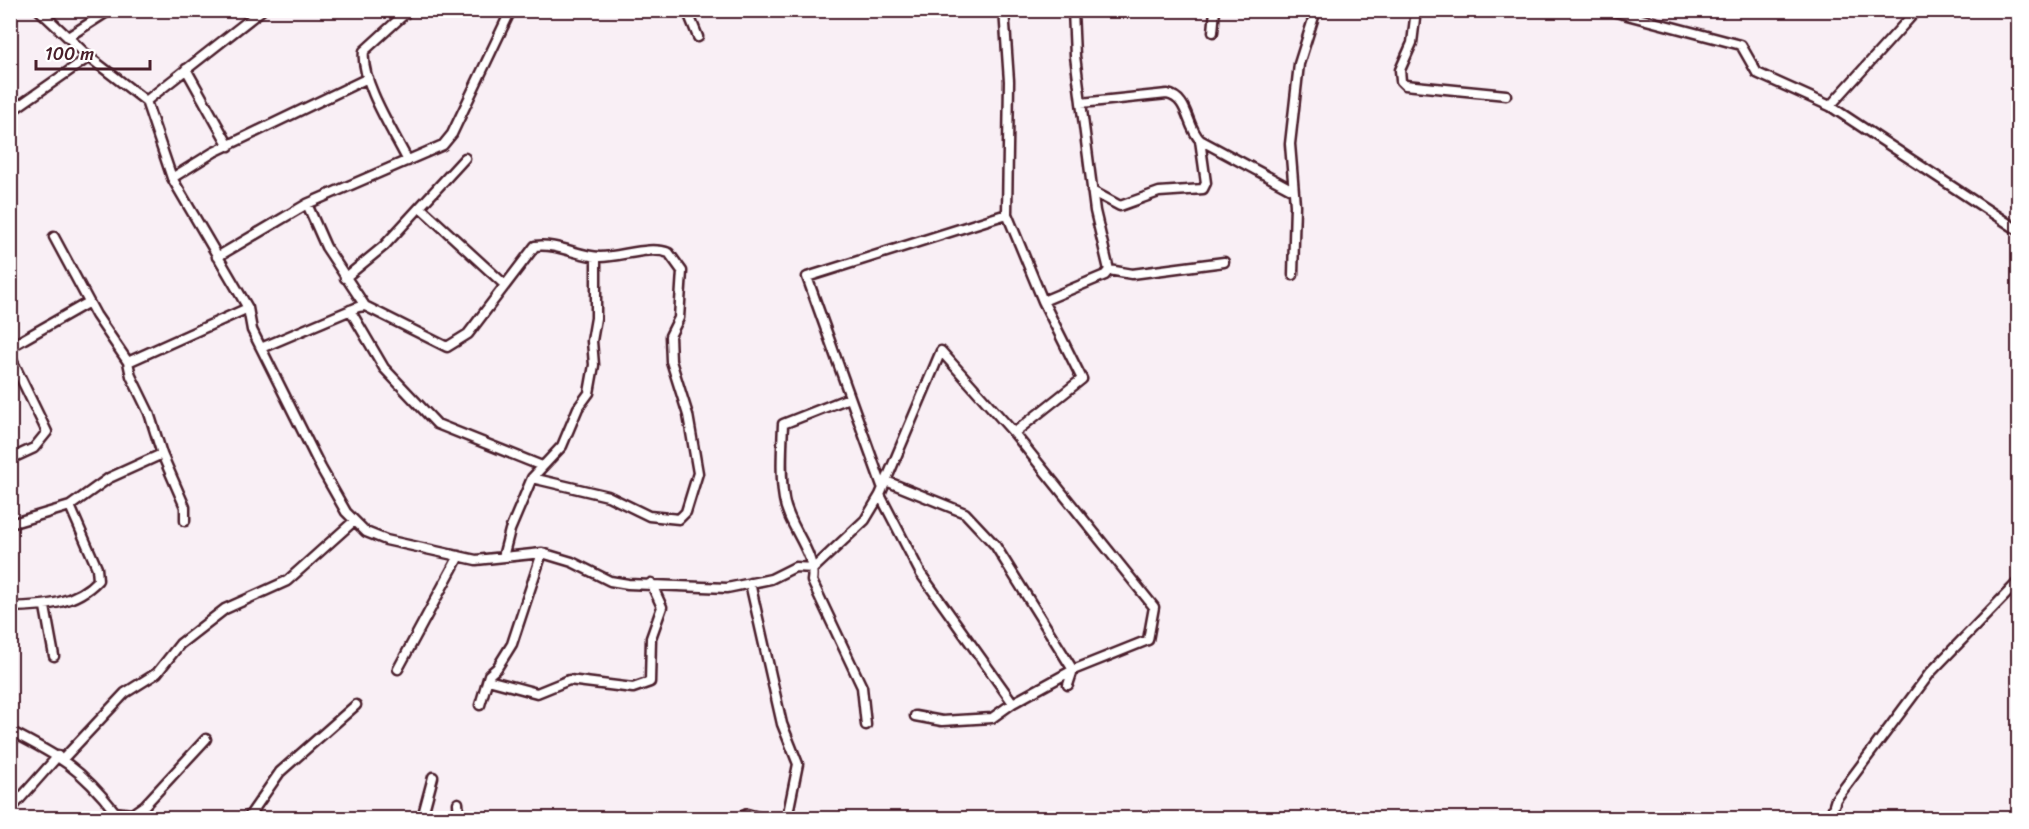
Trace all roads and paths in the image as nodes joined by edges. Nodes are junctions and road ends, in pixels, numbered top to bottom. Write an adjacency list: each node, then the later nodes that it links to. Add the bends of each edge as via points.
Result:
1 (39, 10): 15 (street)
2 (110, 10): 15 (street)
3 (262, 10): 18 (street)
4 (409, 10): 19 (street, via 364,51)
5 (511, 10): 28 (street, via 453,134 444,145)
6 (687, 10): 16 (street)
7 (1004, 10): 34 (street, via 1009,81)
8 (1073, 10): 22 (street)
9 (1215, 10): 14 (street)
10 (1316, 10): 30 (street, via 1296,85 1290,144)
11 (1416, 10): 20 (street, via 1412,43 1400,70 1405,85)
12 (1917, 10): 23 (street)
13 (1608, 11): 23 (street, via 1741,45 1757,73)
14 (1213, 32)
15 (68, 37): 17 (street)
16 (698, 37)
17 (89, 57): 21 (street); 24 (street)
18 (186, 69): 21 (street); 26 (street)
19 (368, 78): 26 (street); 28 (street)
20 (1506, 95)
21 (146, 101): 29 (street)
22 (1081, 103): 25 (street, via 1176,96); 31 (street)
23 (1830, 106): 35 (street)
24 (10, 112)
25 (1200, 140): 30 (street); 31 (street, via 1206,183 1203,189 1159,192 1120,206)
26 (229, 146): 29 (street)
27 (465, 158): 33 (street)
28 (408, 161): 32 (street)
29 (172, 178): 37 (street)
30 (1293, 190): 41 (street)
31 (1092, 191): 40 (street)
32 (307, 204): 37 (street); 42 (street)
33 (420, 207): 42 (street, via 384,246); 43 (street)
34 (1007, 214): 44 (street); 53 (street, via 807,277)
35 (2019, 230)
36 (54, 237): 45 (street)
37 (217, 257): 47 (street)
38 (596, 257): 43 (street, via 535,246); 57 (street, via 592,383 562,446); 58 (street, via 662,250 675,258 682,271 679,318 670,336 671,361 688,415 698,473 696,488 687,512 673,519 649,516 599,494)
39 (1224, 262): 40 (street, via 1132,274)
40 (1109, 270): 44 (street)
41 (1293, 275)
42 (345, 278): 46 (street)
43 (506, 285): 46 (street, via 468,334 447,347)
44 (1043, 300): 54 (street, via 1082,379)
45 (89, 302): 49 (street); 52 (street)
46 (365, 306): 48 (street)
47 (248, 308): 50 (street); 52 (street)
48 (350, 310): 50 (street); 57 (street, via 384,368 437,424)
49 (10, 347)
50 (261, 348): 62 (street, via 321,468)
51 (10, 356): 56 (street, via 47,432 34,448)
52 (128, 362): 55 (street)
53 (849, 398): 59 (street); 67 (street, via 783,424 784,499 791,524)
54 (1014, 433): 59 (street, via 941,351); 75 (street, via 1154,607 1148,639)
55 (162, 454): 60 (street, via 109,478); 61 (street, via 185,507)
56 (10, 459)
57 (542, 465): 58 (street)
58 (532, 478): 66 (street)
59 (882, 487): 67 (street, via 865,520); 75 (street, via 964,513 995,545); 78 (street, via 921,574)
60 (70, 506): 63 (street); 72 (street, via 97,568 98,580 90,589)
61 (185, 521)
62 (354, 521): 65 (street, via 366,532 386,540); 85 (street, via 287,581 225,609 180,644 157,673 125,693)
63 (10, 524)
64 (542, 553): 66 (street); 69 (street, via 572,562 610,581); 76 (street, via 512,644)
65 (459, 556): 66 (street, via 477,560); 74 (street)
66 (502, 557)
67 (814, 568): 70 (street, via 795,567); 82 (street, via 812,581 862,687)
68 (2019, 582): 96 (street, via 1930,673 1836,799)
69 (651, 583): 70 (street, via 727,588); 76 (street, via 662,607 651,638 651,674 646,685 633,688 569,680 537,693)
70 (750, 584): 95 (street, via 782,724 798,764)
71 (10, 607): 72 (street)
72 (45, 607): 73 (street)
73 (54, 656)
74 (398, 669)
75 (1073, 670): 77 (street); 78 (street)
76 (488, 680): 80 (street)
77 (1068, 685)
78 (1013, 703): 81 (street, via 992,718 942,721)
79 (356, 705): 90 (street, via 280,772)
80 (480, 705)
81 (915, 716)
82 (866, 724)
83 (10, 731): 85 (street)
84 (206, 739): 89 (street, via 145,805 132,814)
85 (60, 758): 88 (street); 89 (street, via 97,788)
86 (433, 777): 91 (street)
87 (458, 803): 92 (street)
88 (10, 810)
89 (112, 815)
90 (248, 819)
91 (422, 819)
92 (459, 819)
93 (739, 819): 94 (street, via 747,814)
94 (762, 819)
95 (787, 819)
96 (1830, 819)

